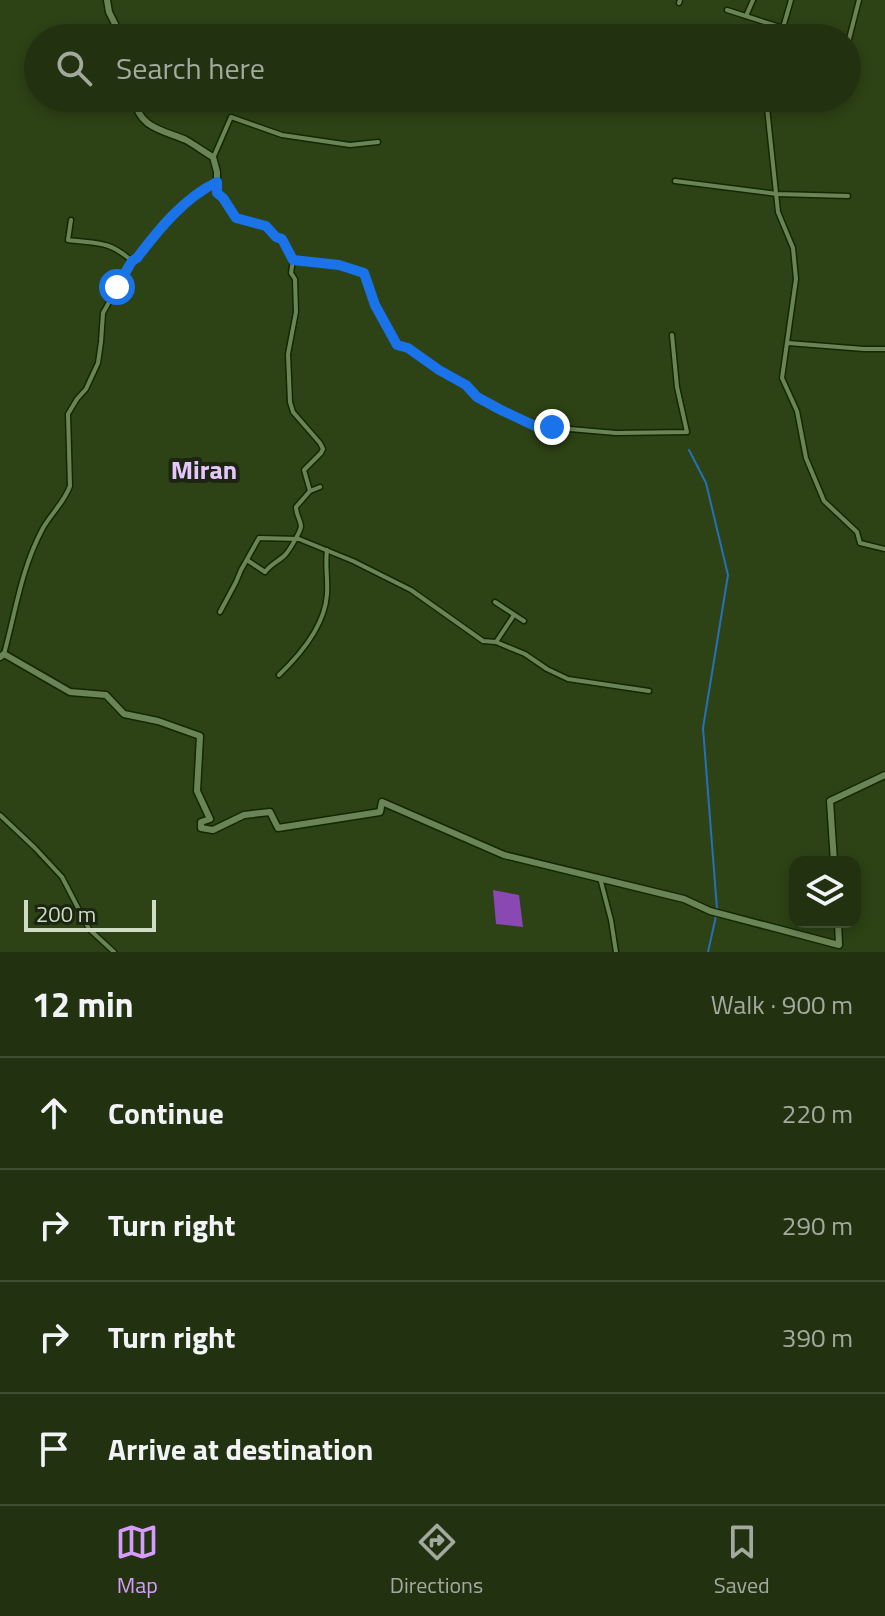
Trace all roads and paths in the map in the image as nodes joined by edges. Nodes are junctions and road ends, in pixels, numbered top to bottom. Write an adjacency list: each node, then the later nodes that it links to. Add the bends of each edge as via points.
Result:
1 (107, 0): 7 (street)
2 (753, 0): 6 (street)
3 (791, 0): 9 (street)
4 (859, 0): 10 (street)
5 (727, 10): 6 (street)
6 (746, 16): 8 (street)
7 (115, 24)
8 (771, 24)
9 (784, 24)
10 (853, 24)
11 (139, 112): 14 (street, via 162,133)
12 (768, 112): 17 (street)
13 (378, 142): 14 (street, via 350,145 282,135 231,117)
14 (213, 157): 16 (street)
15 (675, 181): 17 (street)
16 (217, 182): 20 (street, via 217,193 236,218 266,226 282,239); 21 (street, via 165,221)
17 (777, 194): 18 (street); 23 (street, via 796,279)
18 (848, 196)
19 (71, 220): 21 (street, via 68,240 110,245)
20 (293, 260): 25 (street, via 364,273 397,345); 27 (street, via 296,312 288,354 290,402 323,449 304,470)
21 (132, 261): 37 (street, via 103,313 100,355 90,382 68,414 70,486 44,527 20,583)
22 (672, 335): 25 (street, via 687,432 535,426 477,397)
23 (787, 343): 24 (street); 29 (street, via 782,378 824,501 857,532 860,543)
24 (885, 349)
25 (466, 385)
26 (320, 487): 27 (street)
27 (310, 491): 28 (street, via 296,507 301,528)
28 (294, 539): 30 (street); 31 (street, via 259,538); 31 (street, via 284,557 265,572)
29 (885, 549)
30 (327, 550): 36 (street, via 411,590 483,641); 38 (street, via 327,592 316,629)
31 (247, 560): 33 (street)
32 (495, 602): 34 (street)
33 (220, 612)
34 (514, 615): 35 (street); 36 (street)
35 (524, 621)
36 (496, 642): 39 (street, via 568,679)
37 (2, 656): 43 (street, via 70,692 106,695 124,714 200,736 197,791 210,819 201,822 201,828 213,830 244,815 270,812 278,828 380,812 382,802 504,855)
38 (279, 675)
39 (649, 691)
40 (885, 775): 42 (street, via 830,801)
41 (0, 815): 45 (street, via 62,877 89,929)
42 (834, 856)
43 (600, 878): 44 (street, via 839,945); 46 (street)
44 (838, 928)
45 (114, 952)
46 (616, 952)

